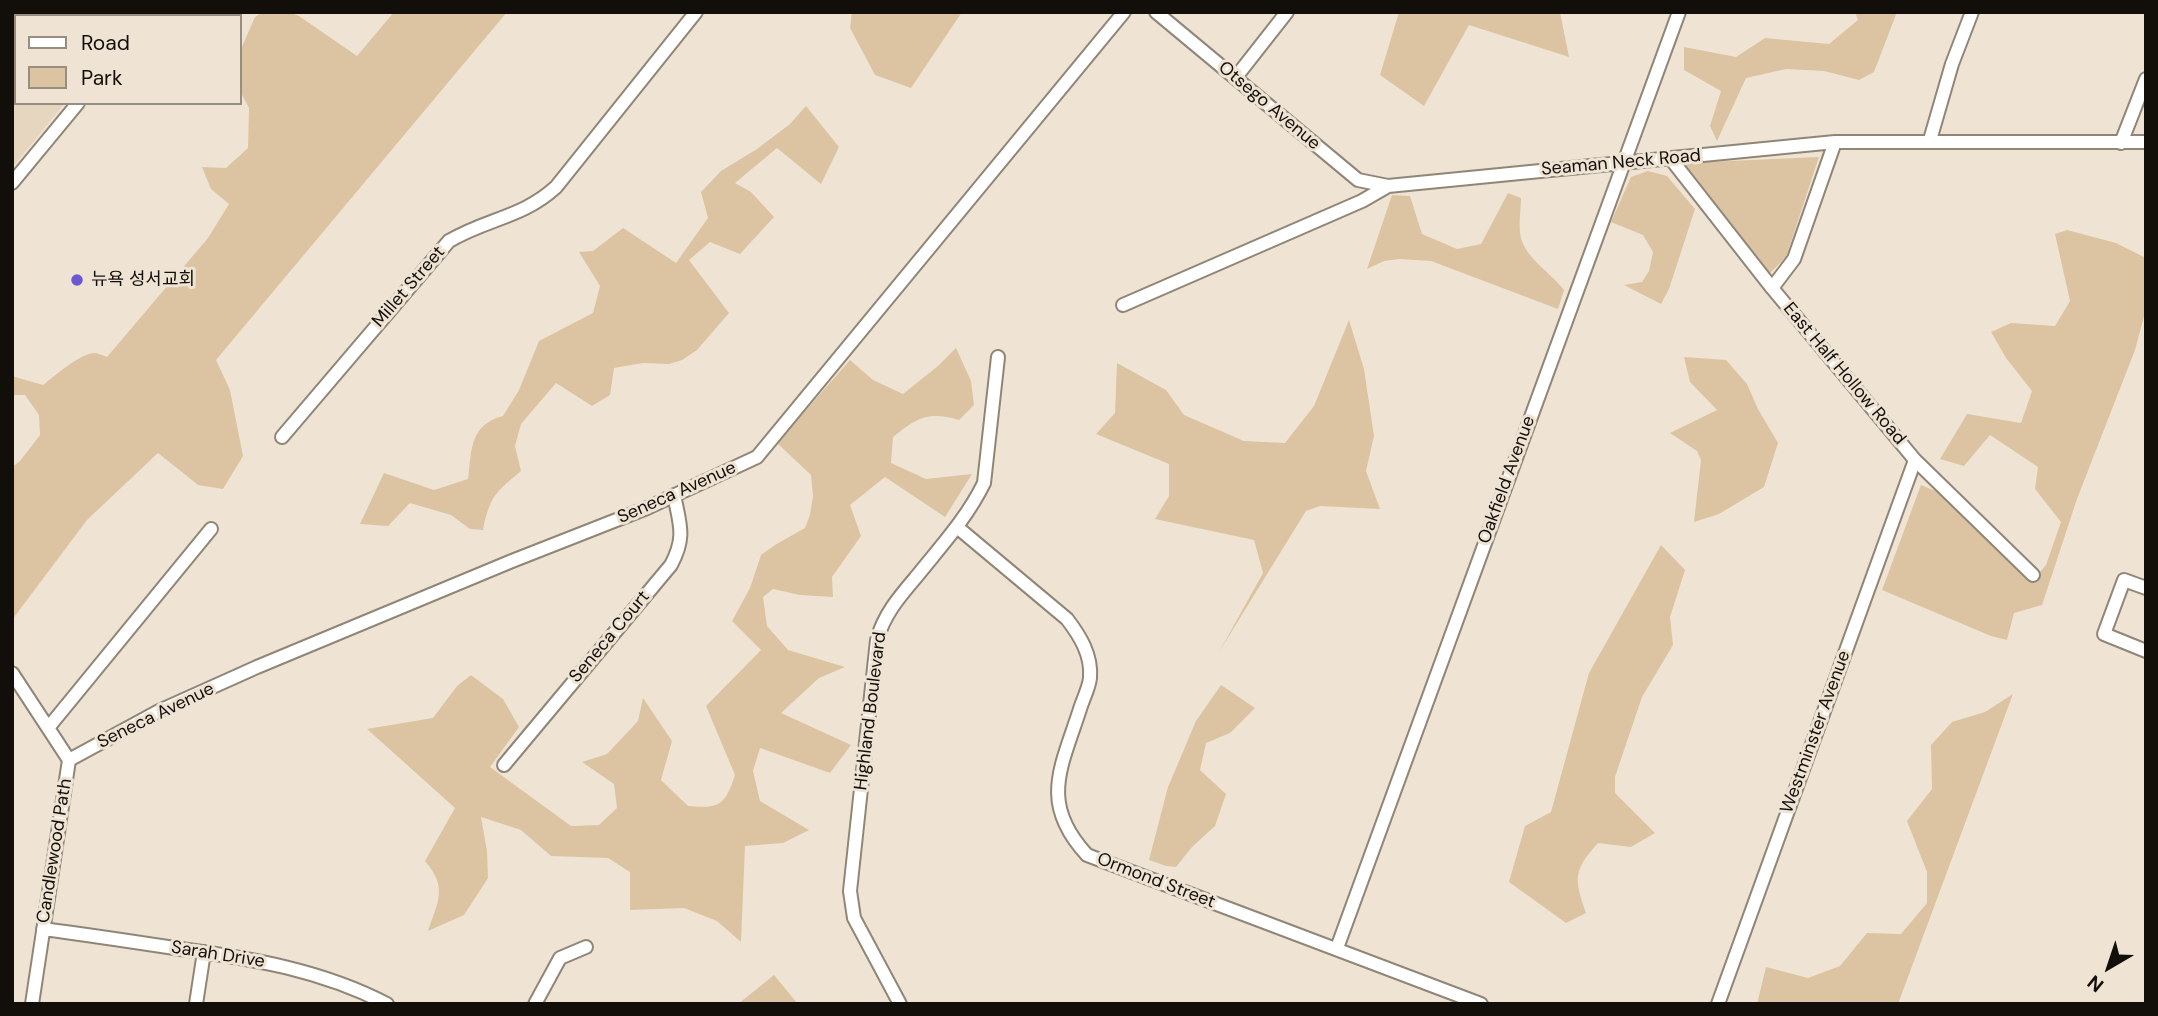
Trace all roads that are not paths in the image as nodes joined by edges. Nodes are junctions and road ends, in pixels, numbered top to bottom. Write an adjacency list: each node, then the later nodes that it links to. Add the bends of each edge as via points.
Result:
1 (696, 12): 21 (street, Millet Street, via 556,187 528,209 449,241)
2 (1124, 12): 23 (street, Seneca Avenue, via 757,457)
3 (1156, 12): 7 (street, Otsego Avenue)
4 (1287, 12): 7 (street)
5 (1679, 12): 15 (street, Oakfield Avenue)
6 (1972, 12): 10 (street)
7 (1236, 78): 17 (street, Otsego Avenue, via 1358,180)
8 (2146, 79): 13 (street)
9 (76, 105): 16 (street)
10 (1930, 140): 11 (street, Seaman Neck Road); 13 (street, Seaman Neck Road)
11 (1835, 142): 14 (street, Seaman Neck Road); 18 (street, via 1794,259)
12 (2146, 142): 13 (street, Seaman Neck Road)
13 (2121, 143)
14 (1671, 159): 15 (street, Seaman Neck Road); 18 (street, East Half Hollow Road)
15 (1623, 162): 17 (street, Seaman Neck Road); 35 (street, Oakfield Avenue)
16 (12, 183)
17 (1388, 186): 19 (street, Seaman Neck Road)
18 (1772, 288): 22 (street, East Half Hollow Road)
19 (1123, 305)
20 (998, 357): 24 (street, Highland Boulevard, via 984,483)
21 (282, 437)
22 (1915, 460): 26 (street, East Half Hollow Road); 43 (street, Westminster Avenue)
23 (674, 495): 31 (street, Seneca Avenue, via 257,667 159,711); 32 (street, Seneca Court, via 681,530 680,547 671,565)
24 (957, 527): 35 (street, Ormond Street, via 1067,619 1081,637 1090,679 1058,778 1057,800 1075,842 1087,855 1106,863); 41 (street, Highland Boulevard, via 893,605 877,640 850,891 854,918)
25 (211, 530): 30 (street)
26 (2033, 575)
27 (2146, 588): 28 (street, via 2124,580 2104,634)
28 (2146, 651)
29 (12, 673): 30 (street, Candlewood Path)
30 (48, 728): 31 (street, Candlewood Path)
31 (69, 760): 33 (street, Candlewood Path)
32 (504, 765)
33 (43, 929): 36 (street, Sarah Drive); 37 (street, Candlewood Path)
34 (586, 947): 40 (street, via 560,958)
35 (1337, 948): 42 (street, Ormond Street)
36 (204, 952): 38 (street); 39 (street, Sarah Drive, via 319,975)
37 (32, 1004)
38 (196, 1004)
39 (387, 1004)
40 (535, 1004)
41 (900, 1004)
42 (1480, 1004)
43 (1718, 1004)

